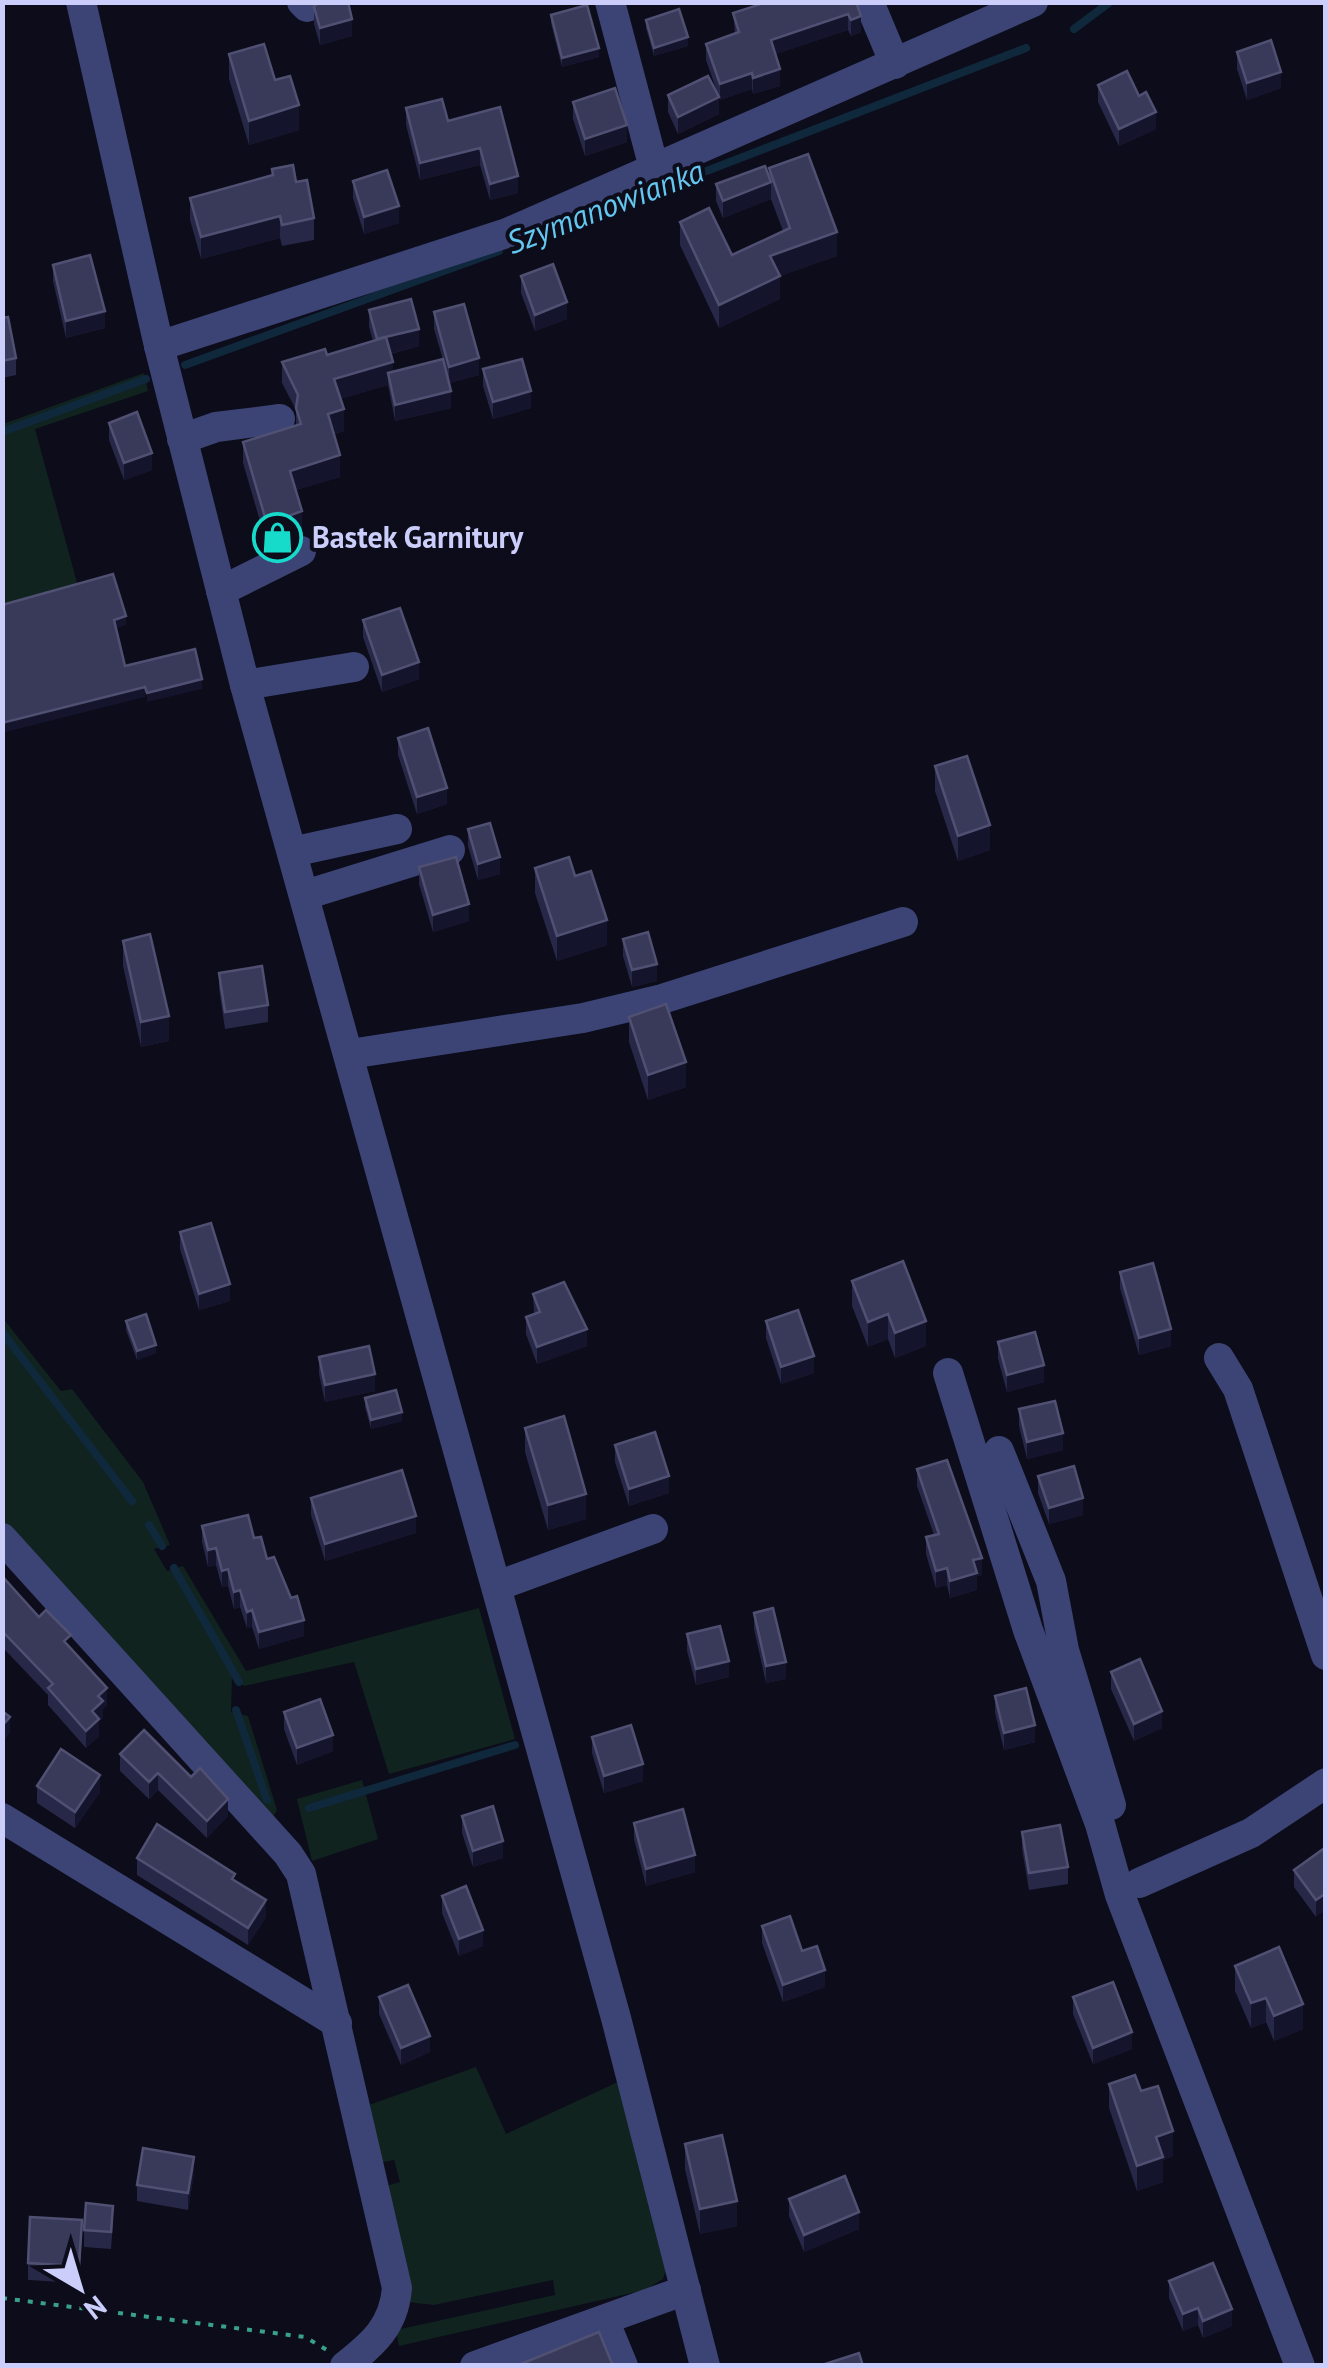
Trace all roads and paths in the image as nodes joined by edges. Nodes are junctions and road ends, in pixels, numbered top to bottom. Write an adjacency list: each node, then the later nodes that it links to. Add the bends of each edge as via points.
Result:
1 (82, 2): 7 (street)
2 (610, 2): 6 (street)
3 (869, 2): 5 (street)
4 (1033, 2): 5 (street)
5 (895, 64): 6 (street)
6 (654, 168): 7 (street, via 507,233)
7 (159, 346): 9 (street)
8 (280, 419): 9 (street)
9 (182, 439): 11 (street)
10 (301, 552): 11 (street)
11 (221, 591): 13 (street)
12 (354, 667): 13 (street)
13 (245, 685): 16 (street)
14 (397, 828): 16 (street)
15 (450, 850): 17 (street)
16 (292, 852): 17 (street)
17 (305, 895): 19 (street)
18 (904, 922): 19 (street, via 584,1018)
19 (350, 1054): 25 (street)
20 (1219, 1358): 26 (street, via 1238,1390)
21 (948, 1372): 29 (street, via 1028,1630)
22 (1000, 1451): 29 (street, via 1050,1582 1115,1820)
23 (652, 1528): 25 (street)
24 (2, 1538): 31 (street, via 296,1865)
25 (497, 1586): 32 (street)
26 (1326, 1655)
27 (1326, 1783): 30 (street, via 1251,1834)
28 (2, 1818): 31 (street)
29 (1100, 1824): 39 (street, via 1120,1894)
30 (1139, 1883)
31 (337, 2023): 35 (street, via 397,2288 392,2319 374,2343)
32 (686, 2290): 34 (street); 38 (street)
33 (2, 2298): 35 (path, via 305,2337)
34 (604, 2320): 36 (street); 37 (street)
35 (338, 2361)
36 (475, 2366)
37 (623, 2366)
38 (705, 2366)
39 (1300, 2366)

